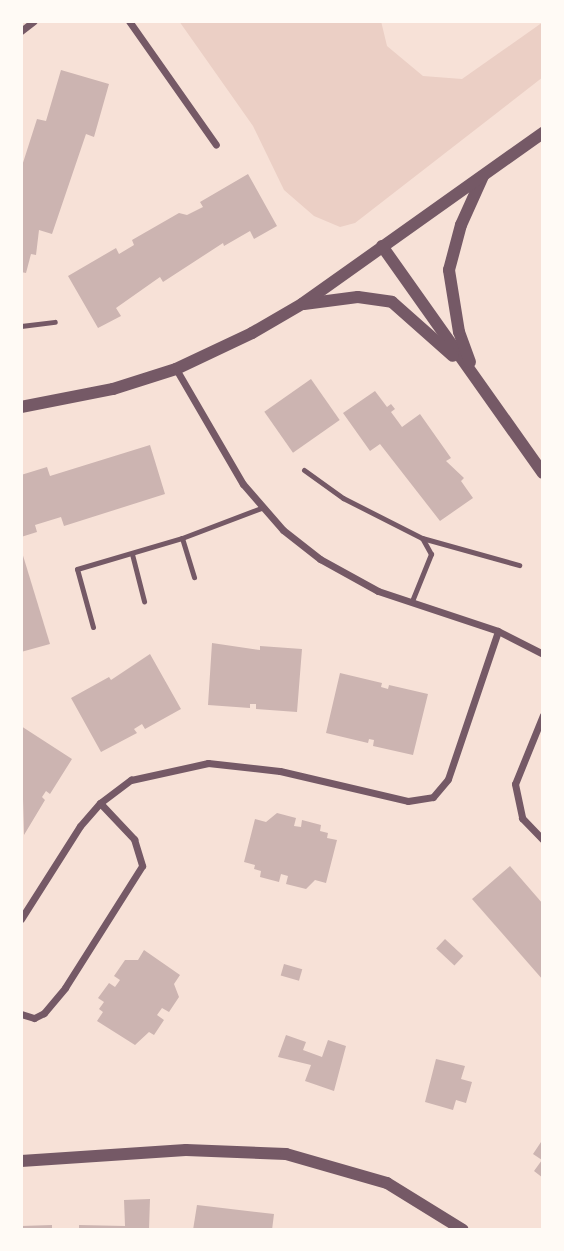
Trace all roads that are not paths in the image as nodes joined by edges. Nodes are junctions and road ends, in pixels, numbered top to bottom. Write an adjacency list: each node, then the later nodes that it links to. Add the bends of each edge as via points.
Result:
1 (34, 21): 3 (street)
2 (130, 21): 5 (street)
3 (21, 31)
4 (543, 133): 6 (street)
5 (216, 145)
6 (483, 175): 7 (street); 12 (street, via 461,225 449,270 459,332)
7 (382, 246): 8 (street); 12 (street)
8 (302, 304): 11 (street); 12 (street, via 358,298 392,302)
9 (55, 322): 10 (lane)
10 (21, 326)
11 (176, 369): 13 (street, via 113,389); 16 (street, via 223,455)
12 (475, 379): 15 (street)
13 (21, 407)
14 (304, 470): 18 (lane, via 343,498)
15 (543, 473)
16 (261, 508): 17 (lane); 23 (street, via 320,559 355,580)
17 (182, 538): 19 (lane); 21 (lane)
18 (422, 538): 20 (lane); 23 (lane, via 431,554)
19 (132, 554): 22 (lane); 24 (lane, via 77,569)
20 (519, 565)
21 (194, 576)
22 (144, 601)
23 (412, 601): 25 (street)
24 (93, 627)
25 (498, 631): 26 (street); 28 (street, via 448,779 433,797 408,801 280,771 208,763 131,780)
26 (543, 654)
27 (543, 715): 29 (street, via 515,784 522,818)
28 (100, 803): 30 (street, via 80,826); 31 (street, via 134,839 142,866 65,988 44,1013 34,1018)
29 (543, 840)
30 (21, 919)
31 (21, 1014)
32 (21, 1161): 33 (street, via 186,1150 286,1154 387,1183)
33 (463, 1230)

